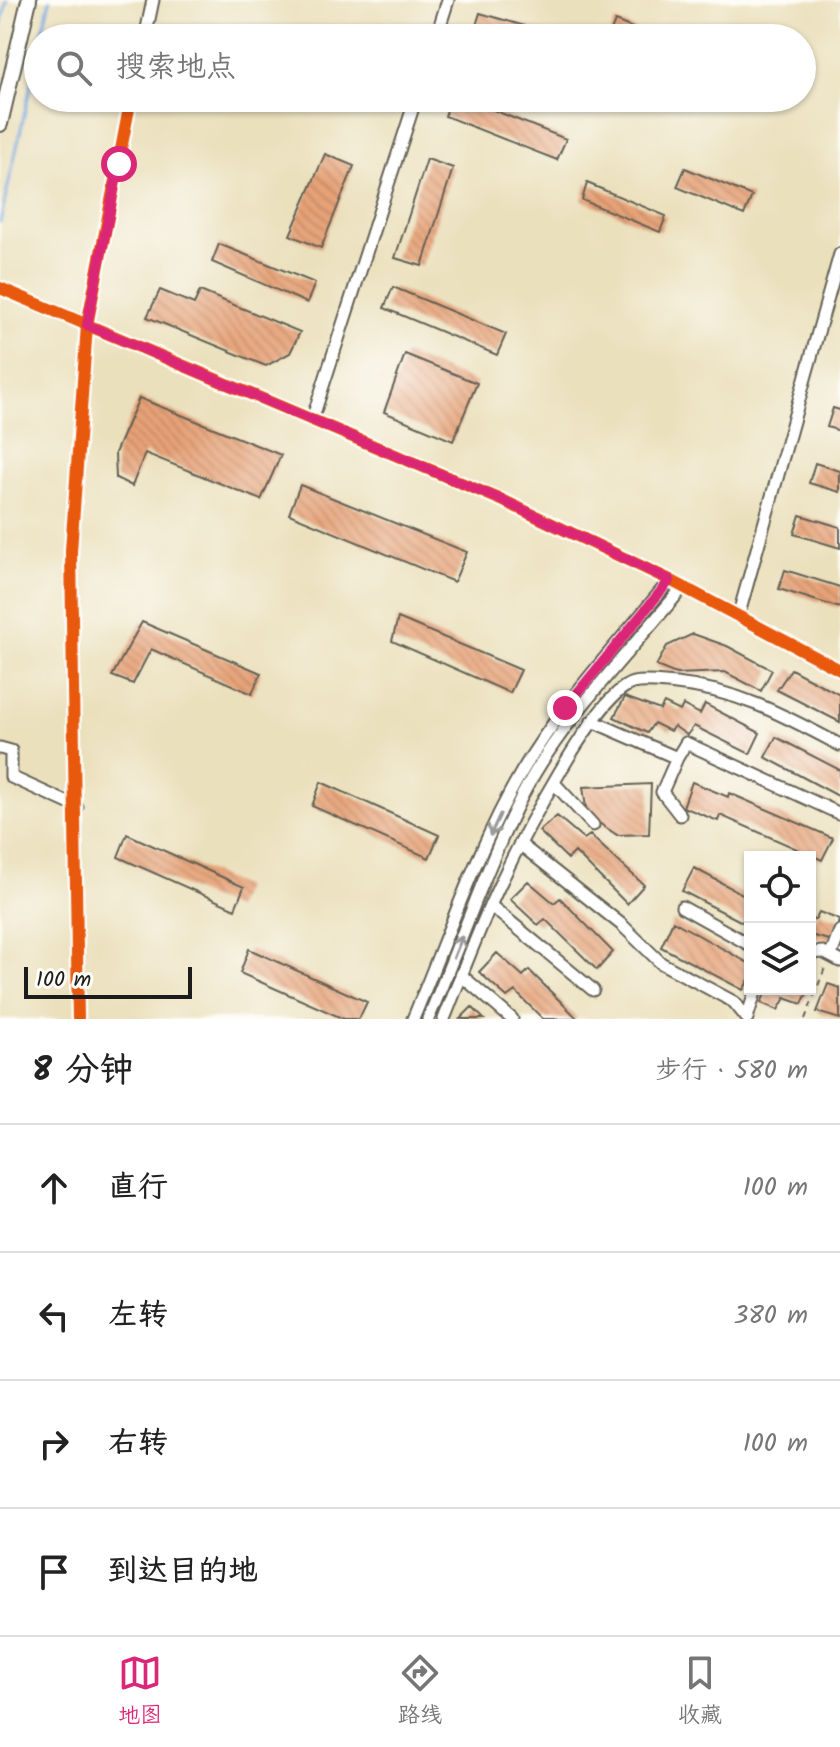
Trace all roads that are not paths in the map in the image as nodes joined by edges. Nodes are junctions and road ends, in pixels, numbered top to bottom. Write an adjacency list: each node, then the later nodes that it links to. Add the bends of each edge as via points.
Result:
1 (29, 0): 8 (street)
2 (153, 0): 4 (street)
3 (448, 0): 5 (street)
4 (148, 24)
5 (440, 24)
6 (128, 112): 11 (street)
7 (411, 112): 12 (street)
8 (0, 124)
9 (840, 254): 15 (street)
10 (0, 288): 11 (street)
11 (87, 325): 12 (street); 22 (street, via 71,551)
12 (312, 420): 13 (street, via 504,501)
13 (670, 580): 14 (street); 37 (street, one-way to 37, via 565,708 521,774)
14 (683, 587): 15 (street); 38 (street, one-way to 14, via 523,795 585,704)
15 (738, 617): 16 (street)
16 (840, 670)
17 (592, 721): 18 (street, via 632,683 674,684 739,696); 20 (street); 21 (street)
18 (840, 745)
19 (0, 748): 22 (street, via 11,751 11,777)
20 (677, 758): 23 (street, via 686,743); 24 (street, via 662,792)
21 (555, 784): 25 (street); 26 (street)
22 (77, 807): 36 (street)
23 (838, 813)
24 (680, 815)
25 (593, 825)
26 (521, 845): 27 (street); 41 (street, via 661,963 734,1002)
27 (491, 906): 33 (street); 34 (street)
28 (682, 907): 30 (street)
29 (840, 931): 32 (street)
30 (744, 942)
31 (816, 953): 32 (street)
32 (835, 958)
33 (462, 976): 39 (street); 40 (street)
34 (593, 990)
35 (754, 995): 41 (street)
36 (78, 1019)
37 (413, 1019)
38 (428, 1019)
39 (444, 1019)
40 (512, 1019)
41 (747, 1019): 42 (street)
42 (756, 1019)

